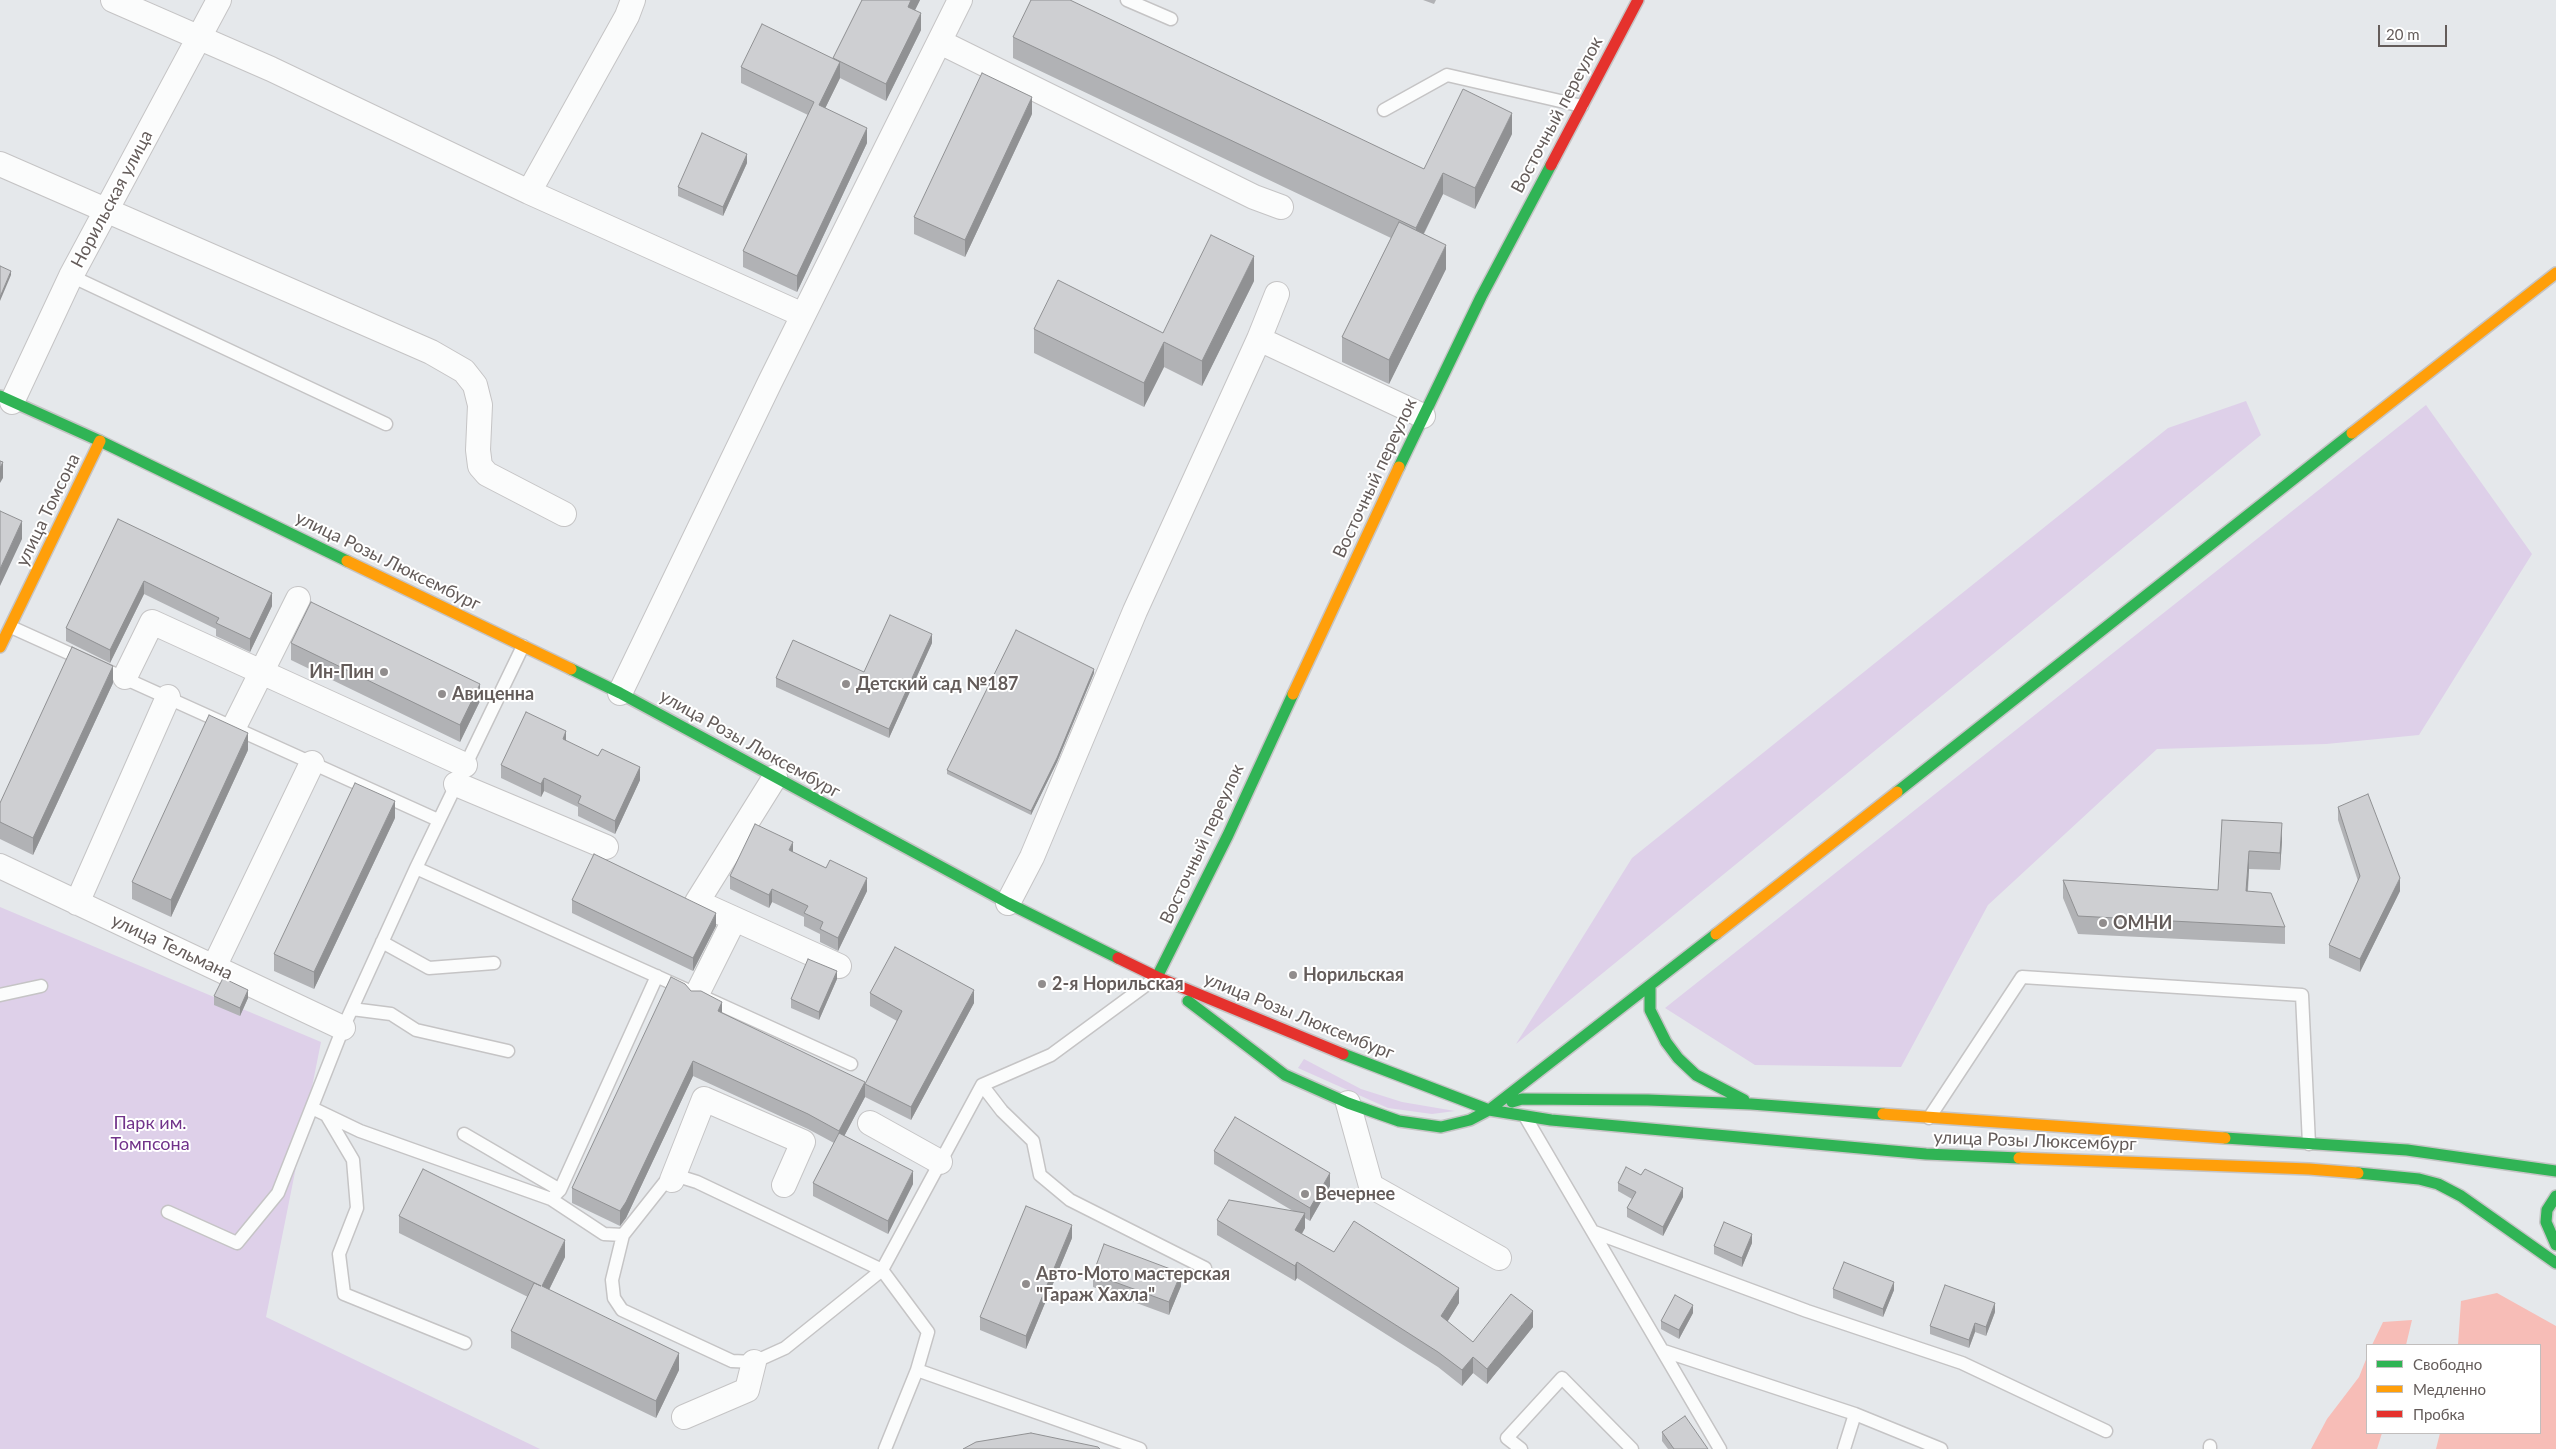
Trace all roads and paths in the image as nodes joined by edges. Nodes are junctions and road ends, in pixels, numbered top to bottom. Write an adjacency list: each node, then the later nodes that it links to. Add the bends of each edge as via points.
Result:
1 (113, 0): 8 (street)
2 (219, 0): 8 (street, Норильская улица)
3 (633, 0): 13 (street)
4 (960, 0): 9 (street)
5 (1128, 0): 7 (lane)
6 (1638, 0): 10 (main road, Восточный переулок)
7 (1171, 19)
8 (199, 38): 13 (street); 15 (street, Норильская улица)
9 (940, 42): 14 (street, via 1254,197); 19 (street)
10 (1582, 106): 11 (lane, via 1447,75); 22 (main road, Восточный переулок)
11 (1384, 110)
12 (0, 164): 15 (street)
13 (529, 192): 19 (street)
14 (1281, 207)
15 (106, 210): 17 (street, Норильская улица); 25 (street, via 431,352 464,371 475,385 480,405 480,466 487,474)
16 (2556, 273): 52 (main road)
17 (72, 276): 21 (street, Норильская улица); 23 (lane)
18 (1277, 294): 20 (street)
19 (803, 315): 32 (street)
20 (1259, 339): 22 (street); 43 (street, via 1135,611 1032,857)
21 (6, 399): 24 (main road, улица Розы Люксембург)
22 (1422, 416): 50 (main road, Восточный переулок, via 1228,835)
23 (386, 424)
24 (100, 441): 27 (main road, улица Томсона); 28 (main road, улица Розы Люксембург)
25 (564, 514)
26 (298, 599): 30 (street)
27 (11, 627): 29 (main road, улица Томсона); 31 (lane)
28 (523, 646): 32 (main road, улица Розы Люксембург); 36 (lane)
29 (0, 647)
30 (262, 672): 31 (street, via 152,622); 34 (street); 36 (street)
31 (125, 677): 33 (lane)
32 (620, 693): 37 (main road, улица Розы Люксембург)
33 (168, 696): 34 (lane); 42 (street)
34 (234, 727): 35 (lane)
35 (312, 763): 38 (lane); 48 (street)
36 (461, 774): 38 (lane); 39 (street)
37 (775, 777): 43 (main road, улица Розы Люксембург); 44 (street, via 696,902)
38 (438, 820): 41 (lane)
39 (606, 847)
40 (0, 866): 42 (street, улица Тельмана)
41 (416, 868): 45 (lane); 49 (lane)
42 (77, 903): 48 (street, улица Тельмана)
43 (1008, 903): 50 (main road, улица Розы Люксембург)
44 (734, 920): 47 (street); 53 (street)
45 (382, 942): 46 (lane, via 429,968); 55 (lane)
46 (494, 963)
47 (839, 966)
48 (214, 967): 55 (street, улица Тельмана)
49 (657, 976): 53 (lane); 73 (lane)
50 (1157, 977): 58 (lane, via 1051,1055); 59 (main road, via 1285,1075); 62 (main road, улица Розы Люксембург, via 1304,1039)
51 (41, 986): 54 (lane)
52 (1650, 986): 60 (main road, via 1650,1010 1678,1058 1696,1075); 62 (main road)
53 (698, 994): 57 (lane)
54 (0, 995)
55 (348, 1019): 56 (lane, via 391,1014 416,1030); 61 (lane)
56 (508, 1051)
57 (851, 1064)
58 (982, 1085): 69 (lane); 81 (lane, via 1002,1111 1033,1141 1040,1175 1070,1200)
59 (1348, 1103): 62 (main road, via 1399,1121 1441,1127 1470,1120); 79 (street, via 1371,1186)
60 (1751, 1104): 62 (main road, улица Розы Люксембург, via 1522,1099); 66 (main road, улица Розы Люксембург)
61 (312, 1108): 64 (lane); 75 (lane, via 278,1193 237,1244)
62 (1489, 1110): 63 (main road, улица Розы Люксембург)
63 (1524, 1114): 68 (main road, улица Розы Люксембург, via 1551,1120 1926,1149); 76 (lane)
64 (327, 1116): 73 (lane, via 360,1131); 83 (lane, via 354,1160 357,1208 339,1254 344,1294)
65 (870, 1123): 69 (street)
66 (1928, 1123): 68 (main road, улица Розы Люксембург); 68 (lane, via 2022,978 2302,995)
67 (464, 1134): 73 (lane)
68 (2309, 1156): 70 (main road, улица Розы Люксембург, via 2407,1150); 80 (main road, улица Розы Люксембург, via 2383,1175 2438,1184 2487,1212)
69 (940, 1162): 82 (lane)
70 (2556, 1172)
71 (672, 1180): 72 (street, via 704,1099 803,1142); 77 (lane, via 665,1182); 82 (lane, via 681,1177 697,1182)
72 (784, 1185)
73 (556, 1195): 77 (lane, via 604,1234)
74 (2556, 1196): 78 (main road, via 2547,1210 2546,1222)
75 (168, 1212)
76 (1594, 1232): 84 (lane); 89 (lane, via 1807,1311 1962,1363)
77 (623, 1235): 85 (lane, via 612,1280 614,1298 622,1310 732,1361)
78 (2556, 1246)
79 (1499, 1258)
80 (2556, 1263)
81 (1205, 1268)
82 (882, 1270): 85 (lane, via 785,1348); 86 (lane, via 928,1332)
83 (465, 1344)
84 (1664, 1351): 87 (lane); 94 (lane)
85 (754, 1362): 88 (street, via 747,1390)
86 (917, 1370): 90 (lane); 91 (lane)
87 (1855, 1414): 95 (lane); 96 (lane)
88 (684, 1417)
89 (2106, 1431)
90 (885, 1449)
91 (1140, 1449)
92 (1521, 1449): 93 (lane, via 1507,1438 1562,1378)
93 (1632, 1449)
94 (1720, 1449)
95 (1844, 1449)
96 (1941, 1449)

